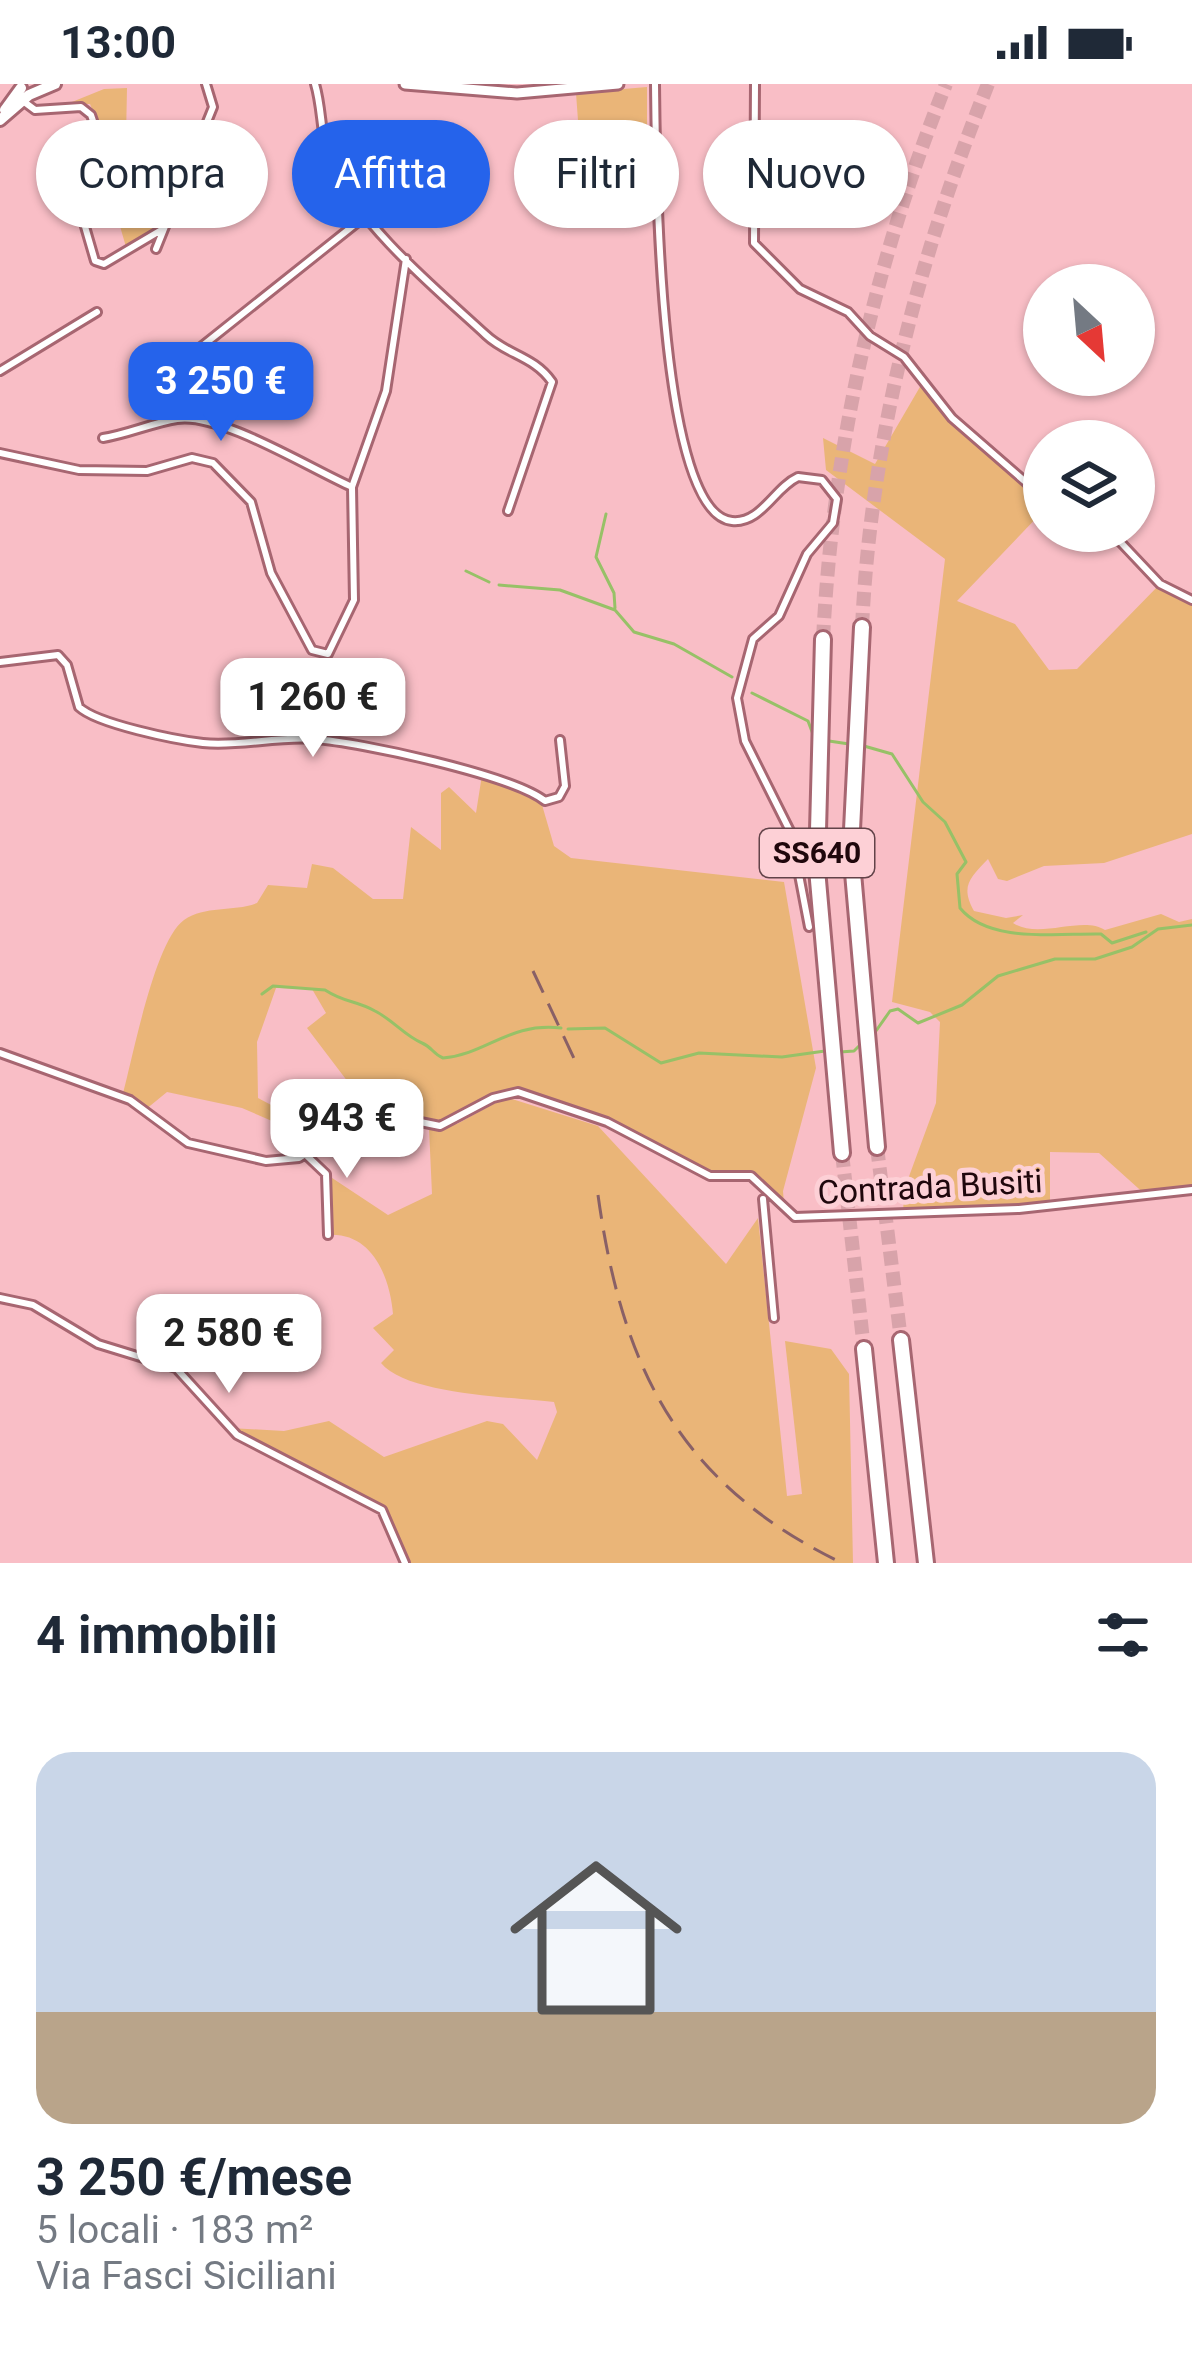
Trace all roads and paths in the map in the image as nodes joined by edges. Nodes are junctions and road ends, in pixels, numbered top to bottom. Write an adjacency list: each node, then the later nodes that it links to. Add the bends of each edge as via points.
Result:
1 (55, 84): 8 (main road)
2 (206, 84): 13 (street, via 213,107)
3 (315, 84): 10 (street)
4 (405, 84): 5 (main road, via 508,93)
5 (618, 84)
6 (655, 84): 30 (street, via 665,306 678,430 697,491 729,521 753,516 803,476 826,483 838,504 779,616 753,639 737,698 746,741 791,832)
7 (755, 84): 21 (street, via 754,243 800,290 848,312 904,357 952,418)
8 (25, 89): 9 (main road); 13 (street, via 34,110 86,108 103,150 70,179 95,261 104,265)
9 (0, 119)
10 (322, 120)
11 (350, 228): 18 (street)
12 (380, 228): 15 (street)
13 (163, 229): 14 (street)
14 (156, 249)
15 (406, 260): 22 (street, via 386,391); 23 (street, via 490,339 539,364 552,382)
16 (97, 312): 17 (street)
17 (0, 371)
18 (157, 382)
19 (103, 438): 22 (street, via 174,419 209,422)
20 (0, 453): 22 (street, via 79,470 147,471 197,458 213,464 247,495 272,573 310,646 324,656 354,600)
21 (1023, 480)
22 (352, 487)
23 (508, 511)
24 (1130, 552): 25 (street, via 1160,584)
25 (1192, 600)
26 (862, 627): 32 (highway, SS640, via 851,850)
27 (823, 640): 33 (highway, SS640, via 817,756)
28 (0, 662): 29 (street, via 58,655 79,707 102,721 203,743 331,740 502,780 545,801 565,786)
29 (560, 740)
30 (809, 927)
31 (0, 1053): 34 (street, via 130,1100 188,1143 266,1161)
32 (878, 1147)
33 (842, 1153)
34 (302, 1156): 35 (street, Contrada Busiti, via 371,1112 440,1126 518,1092 607,1122 710,1176 751,1176 795,1217 1019,1209); 37 (street, via 326,1174)
35 (1192, 1190)
36 (763, 1199): 39 (street)
37 (328, 1235)
38 (0, 1298): 42 (street, via 33,1304 98,1344 176,1368 237,1435 382,1510)
39 (774, 1318)
40 (901, 1340): 44 (highway)
41 (864, 1349): 43 (highway)
42 (406, 1563)
43 (886, 1563)
44 (926, 1563)

